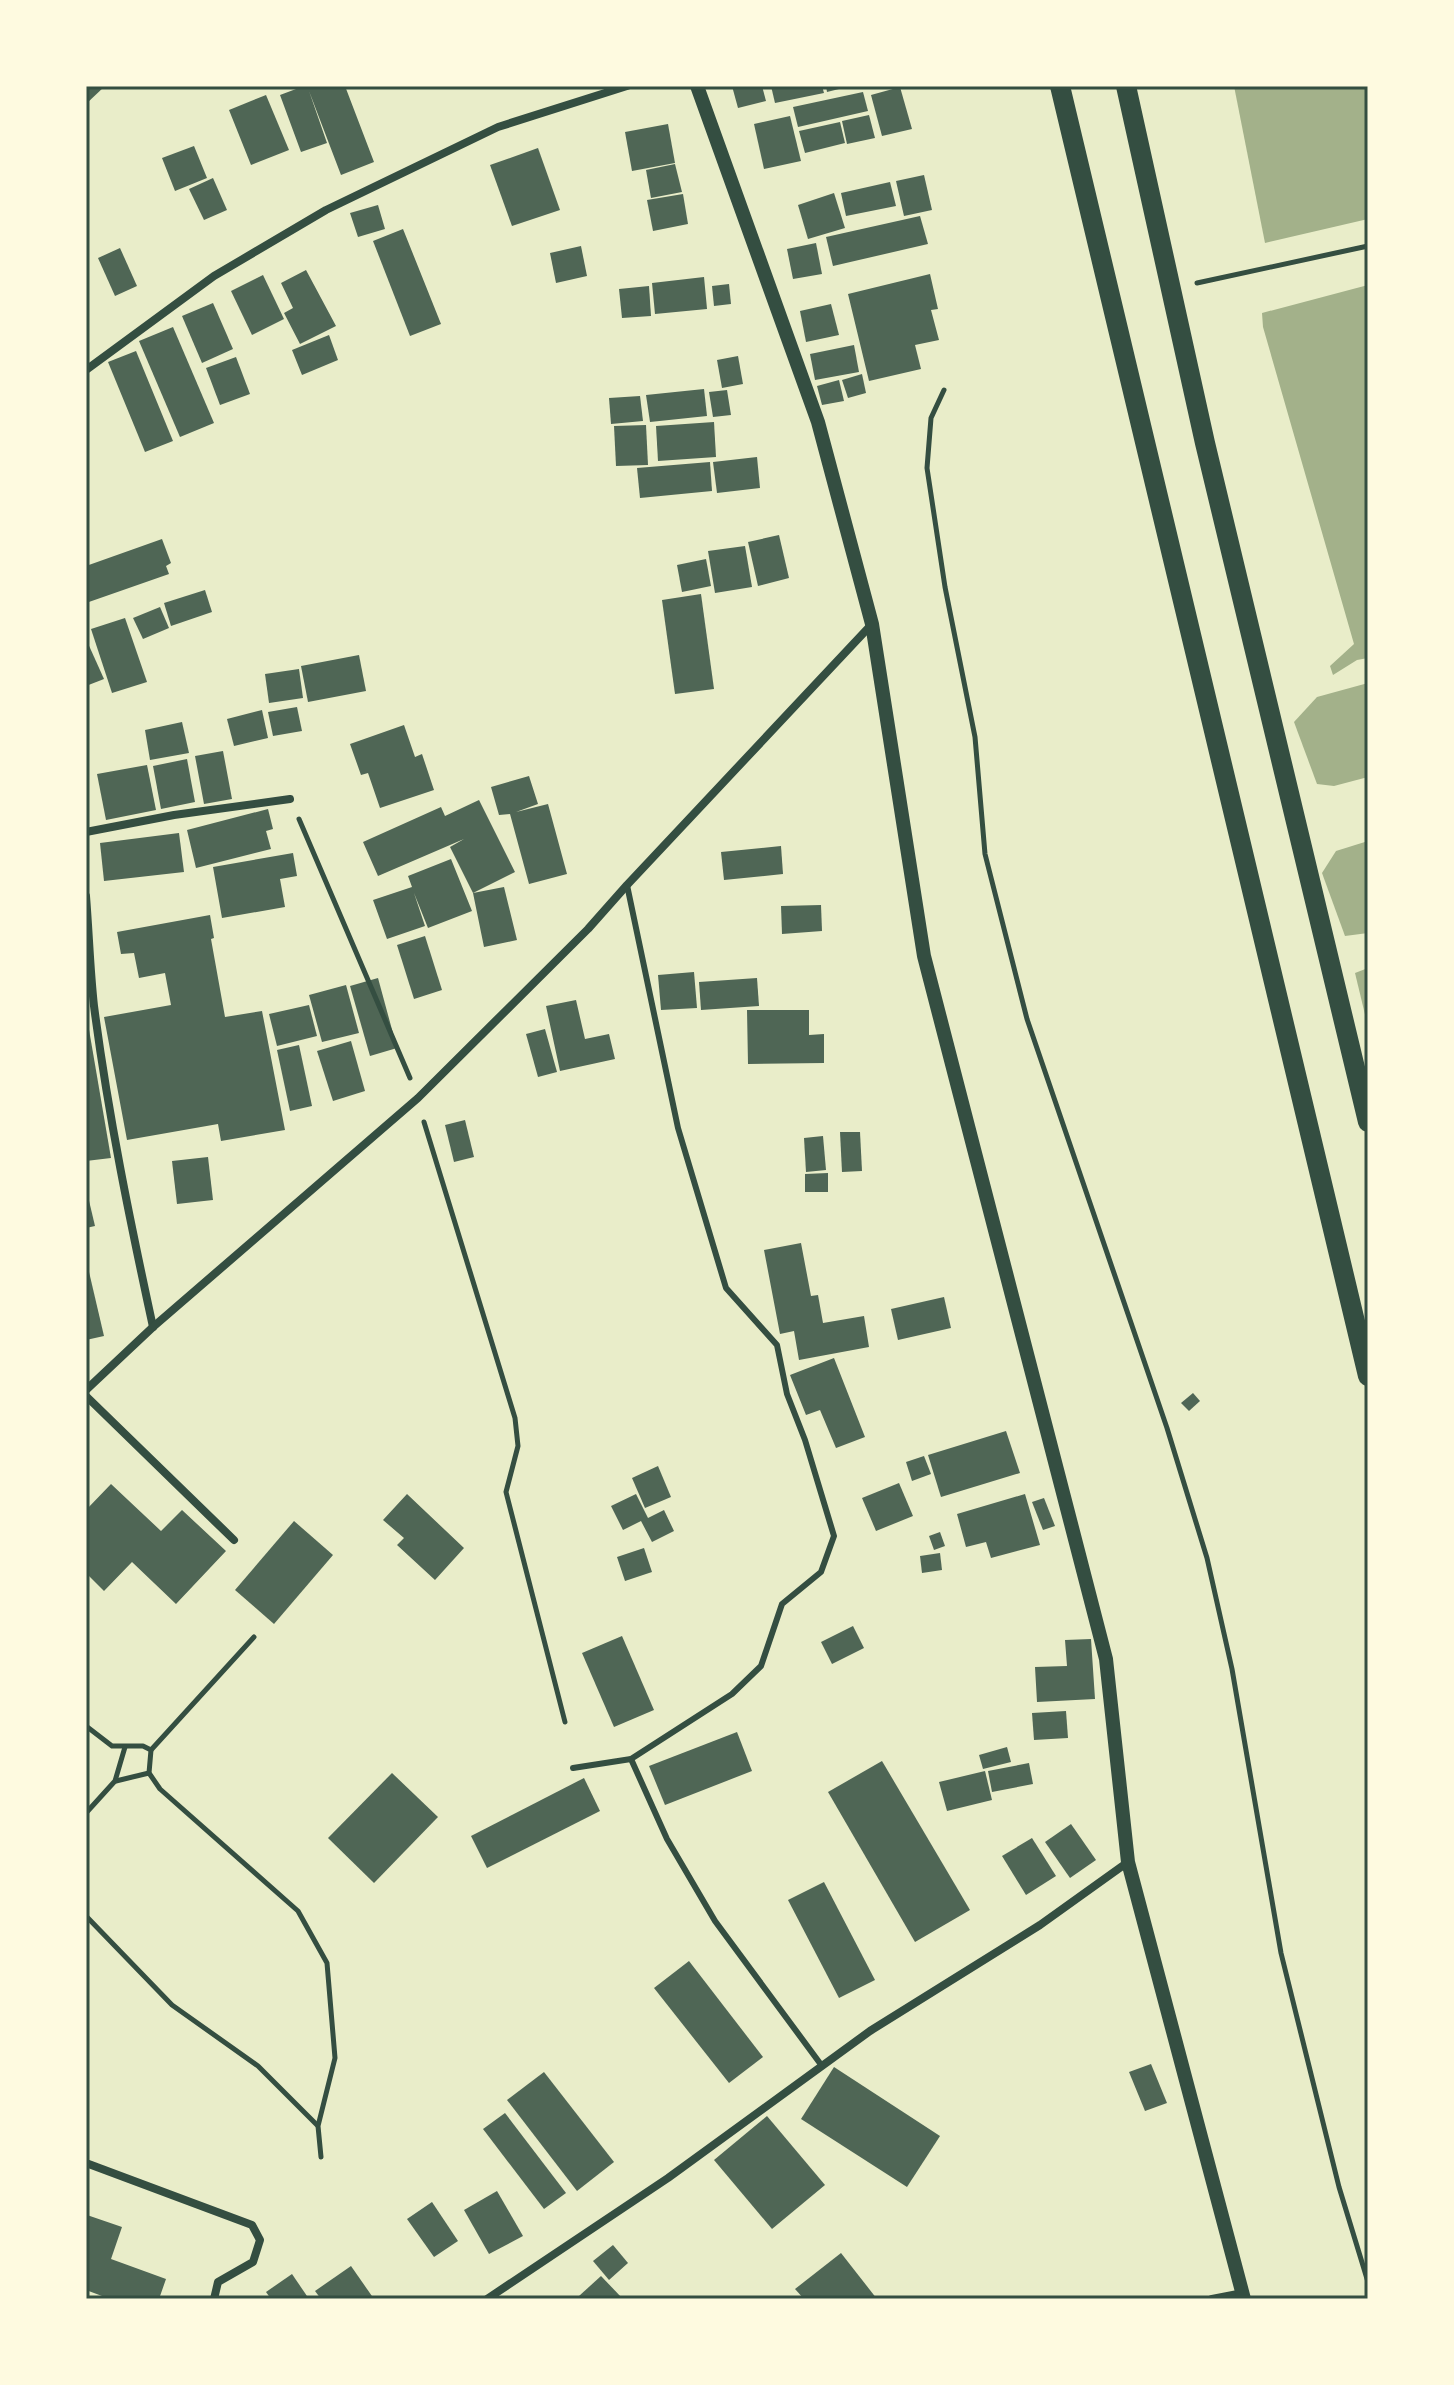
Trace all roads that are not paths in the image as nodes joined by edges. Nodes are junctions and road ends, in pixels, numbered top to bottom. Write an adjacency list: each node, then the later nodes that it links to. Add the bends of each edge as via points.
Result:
1 (627, 86): 5 (street, via 498,127 326,210 214,276)
2 (697, 86): 6 (street, via 818,422)
3 (1060, 86): 13 (main road)
4 (1126, 86): 11 (main road)
5 (86, 370)
6 (872, 624): 9 (street); 18 (street, via 924,956 1106,1659)
7 (290, 799): 8 (street)
8 (86, 832)
9 (627, 885): 12 (street, via 418,1098); 16 (lane, via 678,1128 726,1288 777,1345 787,1394 834,1536 821,1572 782,1604 761,1666 732,1694)
10 (86, 896): 12 (street, via 102,1058)
11 (1368, 1122)
12 (153, 1327): 14 (street)
13 (1368, 1376)
14 (86, 1393): 15 (street)
15 (234, 1540)
16 (631, 1759): 17 (lane); 19 (lane, via 667,1839 715,1921)
17 (573, 1768)
18 (1128, 1862): 19 (street); 21 (street)
19 (822, 2066): 23 (street, via 668,2178)
20 (86, 2163): 22 (street, via 252,2225 260,2240 253,2262 218,2282)
21 (1244, 2296): 24 (street)
22 (214, 2299)
23 (487, 2299)
24 (1212, 2299)

